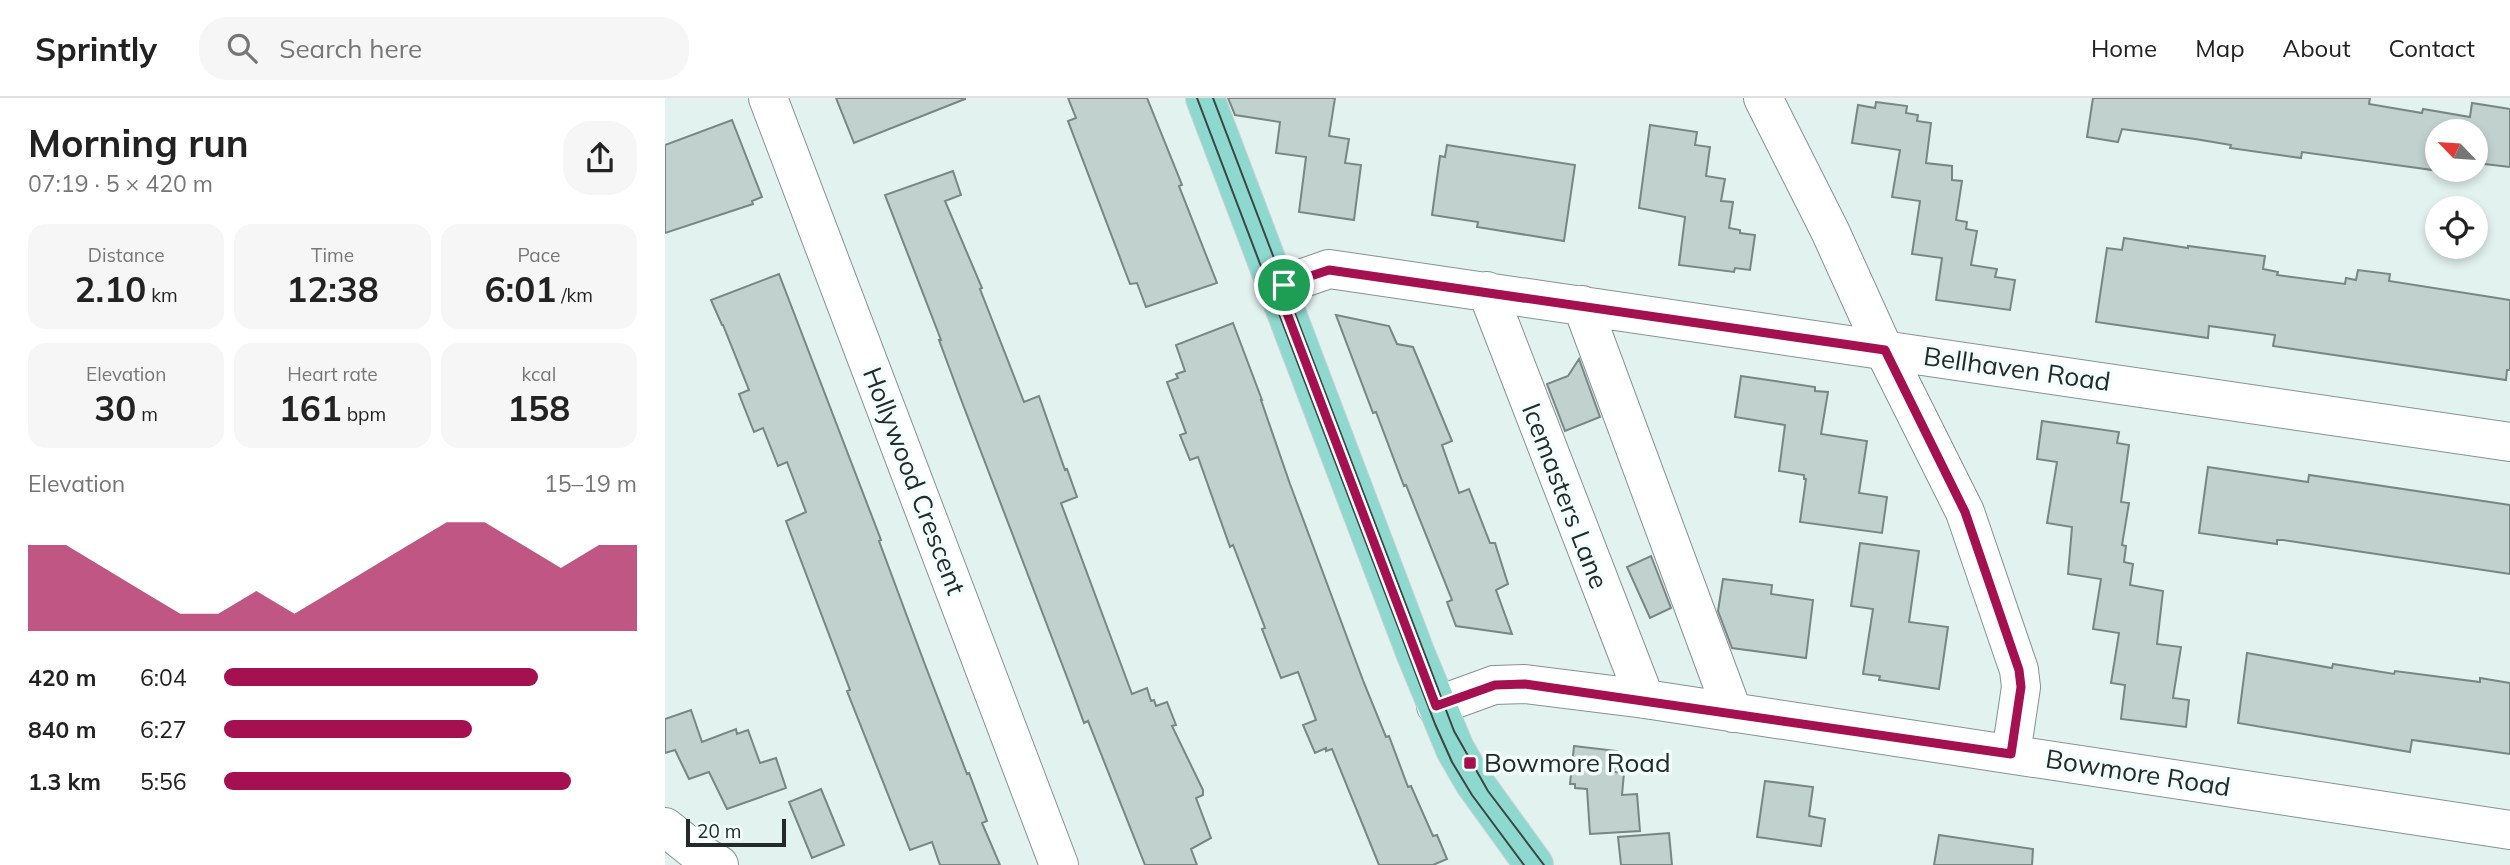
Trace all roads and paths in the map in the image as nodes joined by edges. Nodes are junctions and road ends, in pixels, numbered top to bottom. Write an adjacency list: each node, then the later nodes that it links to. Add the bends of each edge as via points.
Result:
1 (768, 98): 16 (street, Hollywood Crescent)
2 (1205, 98): 4 (main road)
3 (1763, 98): 7 (street)
4 (1277, 287): 5 (street, Bellhaven Road, via 1329,270); 10 (main road)
5 (1486, 291): 6 (street, Bellhaven Road); 9 (street, Icemasters Lane)
6 (1582, 305): 7 (street, Bellhaven Road); 11 (street)
7 (1885, 350): 8 (street, Bellhaven Road); 12 (street, via 1965,512 2019,670 2021,687)
8 (2510, 442)
9 (1645, 699): 10 (street, Bowmore Road, via 1525,684 1495,685); 11 (street, Bowmore Road)
10 (1436, 706): 17 (main road, via 1474,782)
11 (1733, 713): 12 (street, Bowmore Road)
12 (2011, 754): 14 (street, Bowmore Road)
13 (665, 827): 15 (street)
14 (2510, 830)
15 (719, 865)
16 (1059, 865)
17 (1534, 865)

